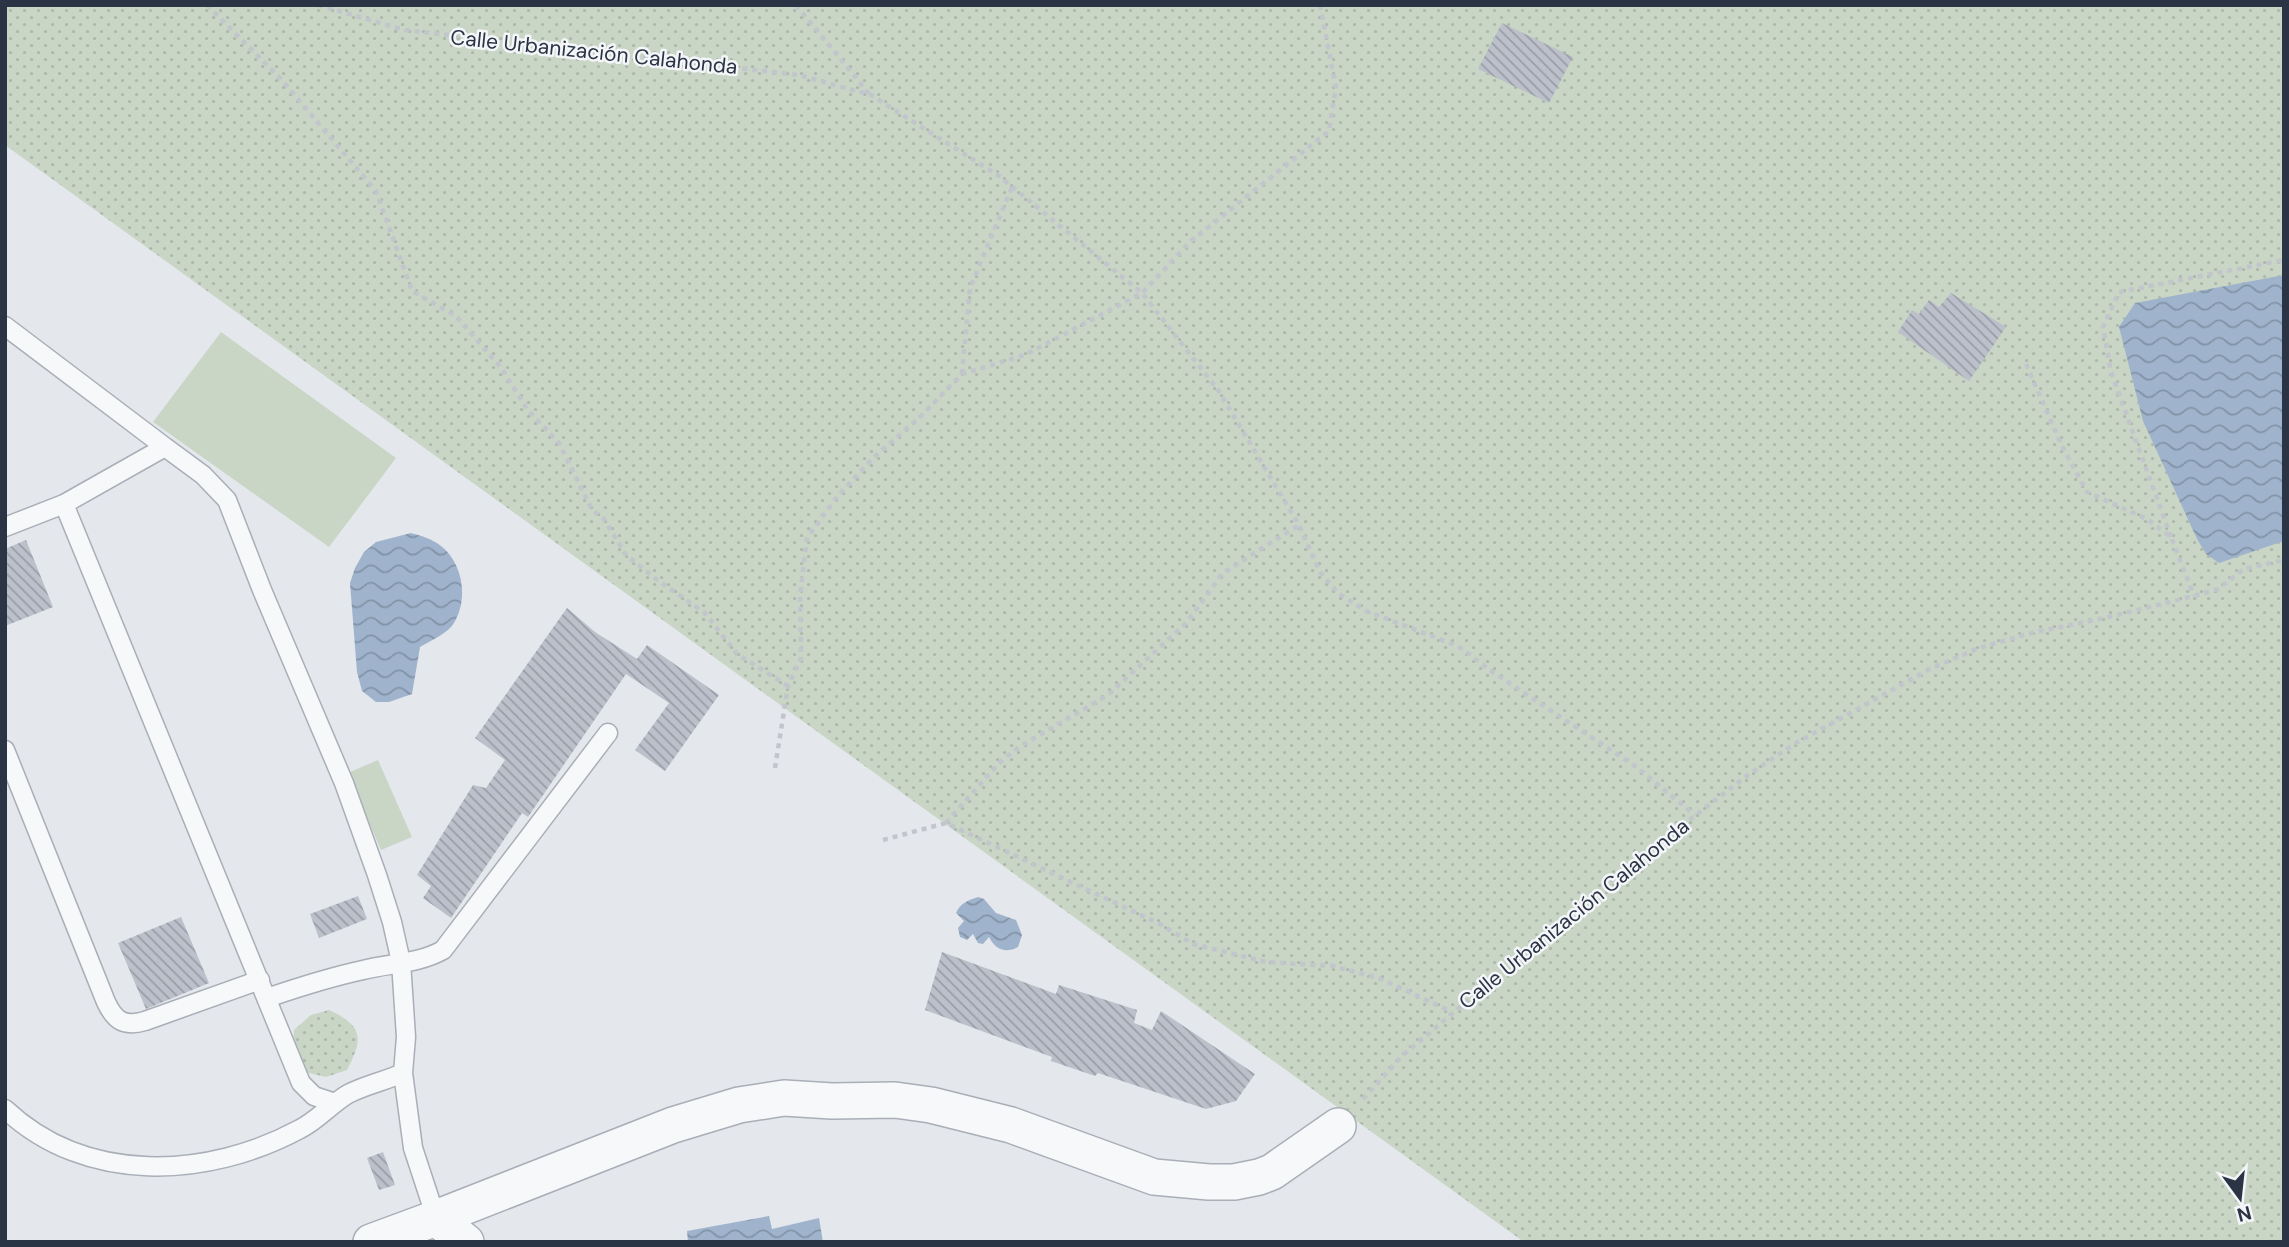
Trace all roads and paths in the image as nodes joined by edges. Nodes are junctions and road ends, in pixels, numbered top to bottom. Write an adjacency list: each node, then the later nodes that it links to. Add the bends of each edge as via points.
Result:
1 (206, 5): 19 (path, via 279,76 376,191 412,291 456,316 502,369 527,409 559,443 592,510 604,519 626,555 705,613 737,654)
2 (318, 5): 5 (path, Calle Urbanización Calahonda, via 405,30 799,75)
3 (796, 5): 5 (path, Calle Urbanización Calahonda)
4 (1320, 5): 8 (path, via 1336,87 1329,131 1191,242)
5 (871, 96): 6 (path, Calle Urbanización Calahonda)
6 (1012, 187): 8 (path, Calle Urbanización Calahonda); 11 (path, via 970,288)
7 (2284, 260): 16 (path, via 2119,292 2103,327 2111,372)
8 (1142, 293): 11 (path, via 1025,355); 15 (path, Calle Urbanización Calahonda, via 1217,390)
9 (5, 326): 12 (lane)
10 (2026, 364): 16 (path, via 2087,492 2147,519)
11 (962, 374): 19 (path, via 874,457 807,538 800,596 801,657)
12 (164, 447): 13 (lane); 26 (lane, via 203,475 227,500 344,783 392,922)
13 (64, 504): 14 (lane); 27 (lane)
14 (8, 521)
15 (1299, 525): 23 (path, Calle Urbanización Calahonda, via 1321,572 1338,593 1366,611 1458,646 1635,766); 24 (path, via 1223,573 1187,622 1108,695 1019,747)
16 (2171, 537): 18 (path)
17 (2284, 560): 18 (path, Calle Urbanización Calahonda, via 2244,569 2218,589)
18 (2194, 596): 23 (path, Calle Urbanización Calahonda, via 2031,632 1930,669 1796,743)
19 (788, 686): 22 (path)
20 (608, 733): 26 (lane, via 443,950 428,959)
21 (5, 750): 27 (lane, via 116,1019 128,1024 145,1021)
22 (775, 768)
23 (1695, 815): 29 (path, Calle Urbanización Calahonda)
24 (946, 823): 25 (path); 29 (path, Calle Urbanización Calahonda, via 1193,944 1266,962 1333,966 1369,975)
25 (883, 840)
26 (401, 962): 28 (lane); 30 (lane, via 406,1037)
27 (260, 980): 28 (lane)
28 (267, 998): 31 (lane, via 301,1083 314,1096)
29 (1452, 1012): 33 (path, Calle Urbanización Calahonda, via 1403,1055)
30 (403, 1073): 31 (lane); 34 (lane, via 413,1148)
31 (335, 1103): 32 (lane, via 304,1127 258,1148 206,1163 164,1167 77,1154 42,1137)
32 (5, 1109)
33 (1338, 1126): 34 (street, via 1265,1174 1234,1182 1209,1182 1154,1177 1011,1125 931,1105 784,1098 739,1105 673,1125)
34 (436, 1218): 35 (street); 36 (street)
35 (371, 1242)
36 (466, 1242)

